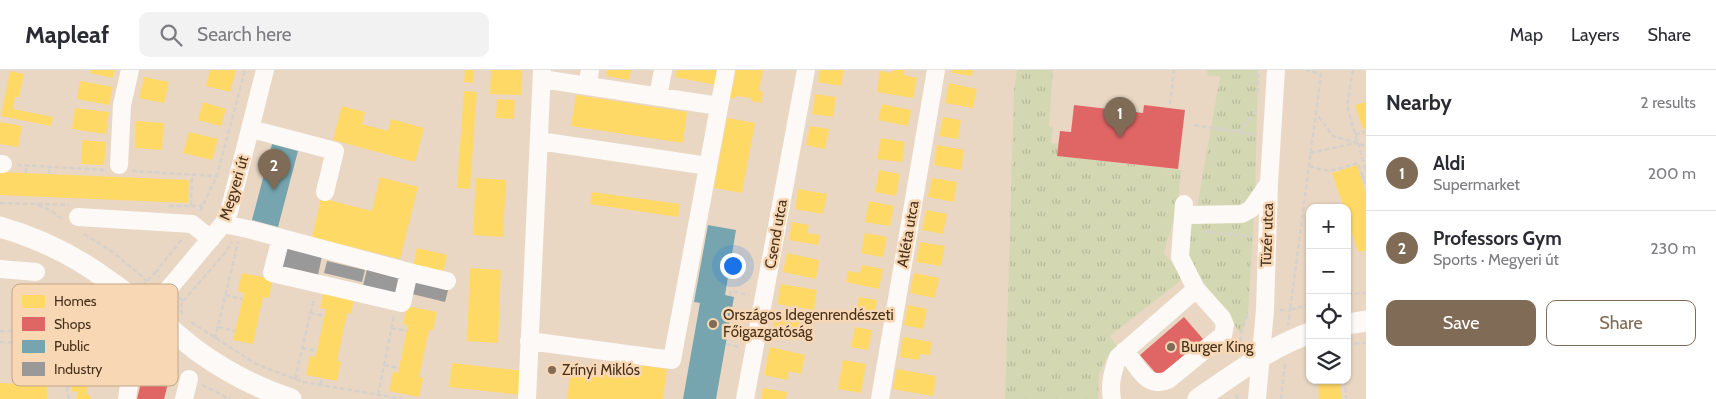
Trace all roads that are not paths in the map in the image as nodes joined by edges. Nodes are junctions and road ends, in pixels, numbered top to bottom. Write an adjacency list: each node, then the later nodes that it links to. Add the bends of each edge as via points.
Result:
1 (130, 70): 14 (street, via 122,105)
2 (265, 70): 12 (street, Megyeri út)
3 (663, 70): 10 (street)
4 (726, 70): 11 (street)
5 (806, 70): 43 (street, Csend utca)
6 (936, 70): 44 (street, Atléta utca)
7 (1276, 70): 16 (street, Tüzér utca)
8 (542, 74): 9 (street); 13 (street)
9 (588, 78): 10 (street)
10 (658, 97): 11 (street)
11 (719, 106): 15 (street)
12 (251, 129): 17 (street, via 335,151); 19 (street, Megyeri út)
13 (539, 141): 15 (street); 34 (street)
14 (119, 165)
15 (708, 166): 34 (street, via 672,360)
16 (1269, 183): 29 (street, via 1251,209 1242,214 1183,217 1180,257); 36 (street, Tüzér utca)
17 (325, 192)
18 (74, 215): 22 (street, via 192,224)
19 (223, 224): 21 (street); 22 (street, Megyeri út)
20 (0, 227): 27 (main road, via 69,255)
21 (281, 238): 25 (street); 25 (street, via 272,273 402,303)
22 (211, 239): 28 (street, Megyeri út)
23 (0, 270): 24 (street)
24 (36, 272)
25 (409, 272): 26 (street)
26 (447, 281)
27 (114, 284)
28 (173, 284)
29 (1196, 289): 35 (street); 35 (street, via 1222,318 1225,325 1223,335 1161,383 1144,377)
30 (1366, 321): 31 (main road)
31 (1351, 323)
32 (178, 334): 39 (main road, via 223,368 252,384)
33 (1306, 334): 36 (main road, via 1286,341)
34 (530, 341): 42 (street)
35 (1124, 351): 45 (street, via 1118,356 1114,368 1110,388)
36 (1261, 356): 46 (main road); 47 (street, Tüzér utca)
37 (189, 379): 41 (street)
38 (130, 386): 40 (street, Megyeri út)
39 (293, 389)
40 (128, 399)
41 (184, 399)
42 (527, 399)
43 (745, 399)
44 (880, 399)
45 (1112, 399)
46 (1198, 399)
47 (1257, 399)

